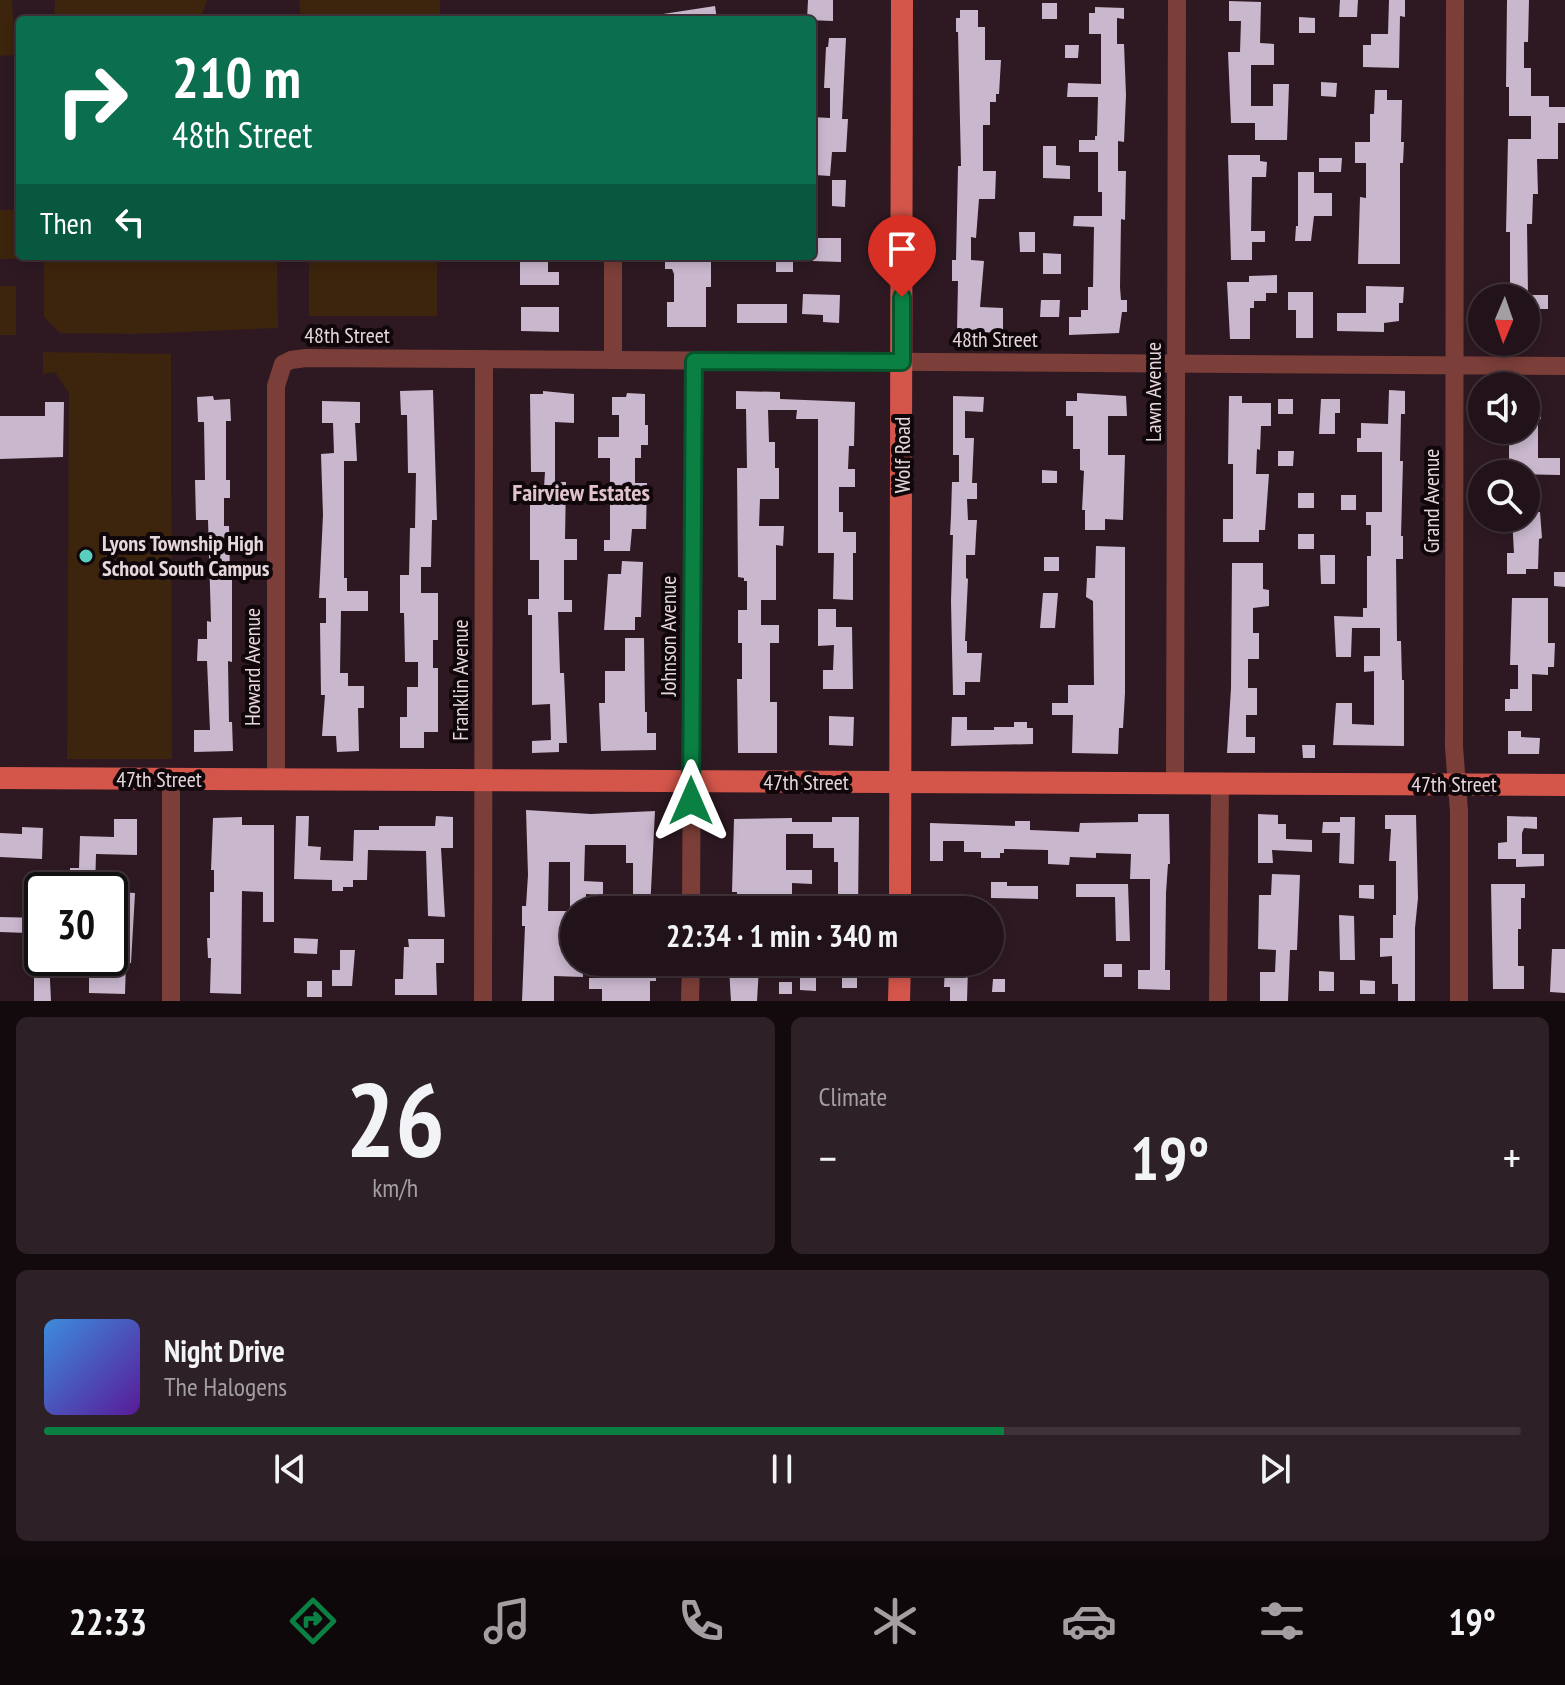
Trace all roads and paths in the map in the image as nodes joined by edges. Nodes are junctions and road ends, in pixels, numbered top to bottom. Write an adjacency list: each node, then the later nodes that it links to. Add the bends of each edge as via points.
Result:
1 (902, 0): 8 (main road, Wolf Road)
2 (1177, 0): 10 (street, Lawn Avenue)
3 (1455, 0): 11 (street, Grand Avenue)
4 (613, 260): 6 (street)
5 (484, 360): 6 (street, 48th Street); 9 (street, 48th Street, via 306,358); 16 (street, Franklin Avenue)
6 (613, 360): 7 (street, 48th Street)
7 (694, 361): 8 (street, 48th Street); 17 (street, Johnson Avenue)
8 (902, 362): 10 (street, 48th Street); 18 (main road, Wolf Road)
9 (283, 364): 15 (street, Howard Avenue, via 276,386)
10 (1177, 364): 11 (street, 48th Street); 19 (street, Lawn Avenue)
11 (1455, 366): 12 (street, 48th Street); 21 (street, Grand Avenue)
12 (1565, 366)
13 (0, 778): 14 (main road, 47th Street)
14 (171, 779): 15 (main road, 47th Street); 27 (street)
15 (276, 780): 16 (main road, 47th Street)
16 (483, 780): 17 (main road, 47th Street); 28 (street, Franklin Avenue)
17 (691, 781): 18 (main road, 47th Street); 23 (street, Johnson Avenue)
18 (902, 783): 19 (main road, 47th Street); 24 (main road, Wolf Road)
19 (1175, 784): 20 (main road, 47th Street)
20 (1220, 784): 21 (main road, 47th Street); 31 (street)
21 (1456, 784): 22 (main road, 47th Street); 32 (street, Grand Avenue)
22 (1565, 785)
23 (691, 896)
24 (900, 896)
25 (691, 976): 29 (street)
26 (900, 976): 30 (main road)
27 (171, 1001)
28 (483, 1001)
29 (690, 1001)
30 (899, 1001)
31 (1218, 1001)
32 (1459, 1001)

